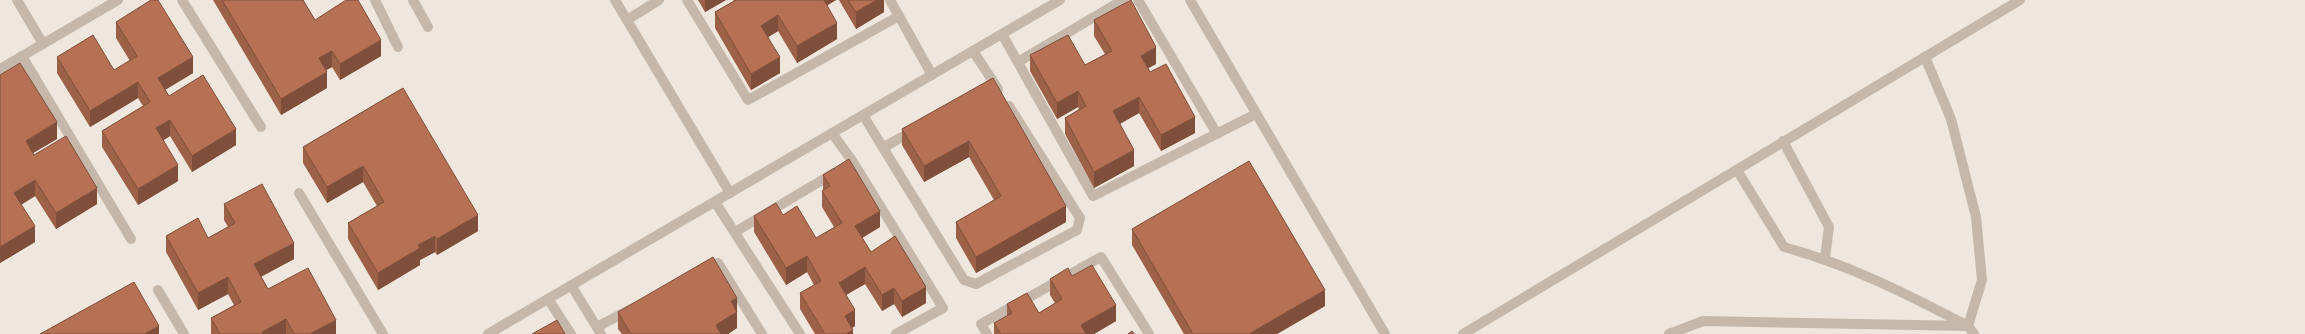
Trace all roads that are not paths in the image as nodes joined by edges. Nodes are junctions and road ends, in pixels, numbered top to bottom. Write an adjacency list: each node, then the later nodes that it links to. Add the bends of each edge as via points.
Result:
1 (17, 0): 19 (street)
2 (118, 0): 19 (street)
3 (182, 0): 29 (street)
4 (374, 0): 20 (street)
5 (413, 0): 17 (street)
6 (615, 0): 16 (street)
7 (659, 0): 16 (street)
8 (687, 0): 15 (street, via 748,100)
9 (890, 0): 15 (street)
10 (1060, 0): 18 (street)
11 (1123, 0): 24 (street)
12 (1138, 0): 32 (street)
13 (1190, 0): 27 (street)
14 (2020, 0): 23 (street)
15 (899, 16): 26 (street)
16 (627, 20): 37 (street)
17 (428, 27)
18 (1002, 34): 21 (street); 24 (street)
19 (42, 44): 22 (street)
20 (398, 47)
21 (973, 51): 26 (street); 34 (street, via 991,86 1080,218 1076,230 976,284 964,280)
22 (22, 56): 25 (street); 41 (street)
23 (1925, 57): 33 (street); 48 (street, via 1951,119 1976,217 1982,280)
24 (1018, 62): 32 (street, via 1093,196)
25 (0, 69)
26 (932, 75): 28 (street)
27 (1256, 114): 32 (street); 59 (street)
28 (864, 115): 31 (street); 34 (street)
29 (260, 127)
30 (919, 128): 34 (street)
31 (832, 133): 35 (street); 37 (street)
32 (1218, 134)
33 (1783, 141): 36 (street); 42 (street, via 1829,227)
34 (884, 147)
35 (853, 162): 40 (street); 56 (street, via 943,308)
36 (1738, 170): 42 (street, via 1784,247); 60 (street)
37 (730, 192): 39 (street)
38 (299, 193): 51 (street)
39 (715, 202): 40 (street); 44 (street)
40 (735, 232): 55 (street)
41 (131, 239)
42 (1825, 258): 48 (street, via 1889,285)
43 (698, 274): 54 (street, via 718,263)
44 (571, 285): 46 (street); 49 (street)
45 (158, 290): 50 (street)
46 (548, 299): 52 (street); 53 (street)
47 (638, 306): 49 (street)
48 (1971, 330): 61 (street, via 1703,320)
49 (599, 331)
50 (184, 334)
51 (383, 334)
52 (488, 334)
53 (571, 334)
54 (762, 334)
55 (800, 334)
56 (896, 334)
57 (986, 334): 58 (street, via 981,324 1101,257)
58 (1149, 334)
59 (1385, 334)
60 (1464, 334)
61 (1669, 334)

